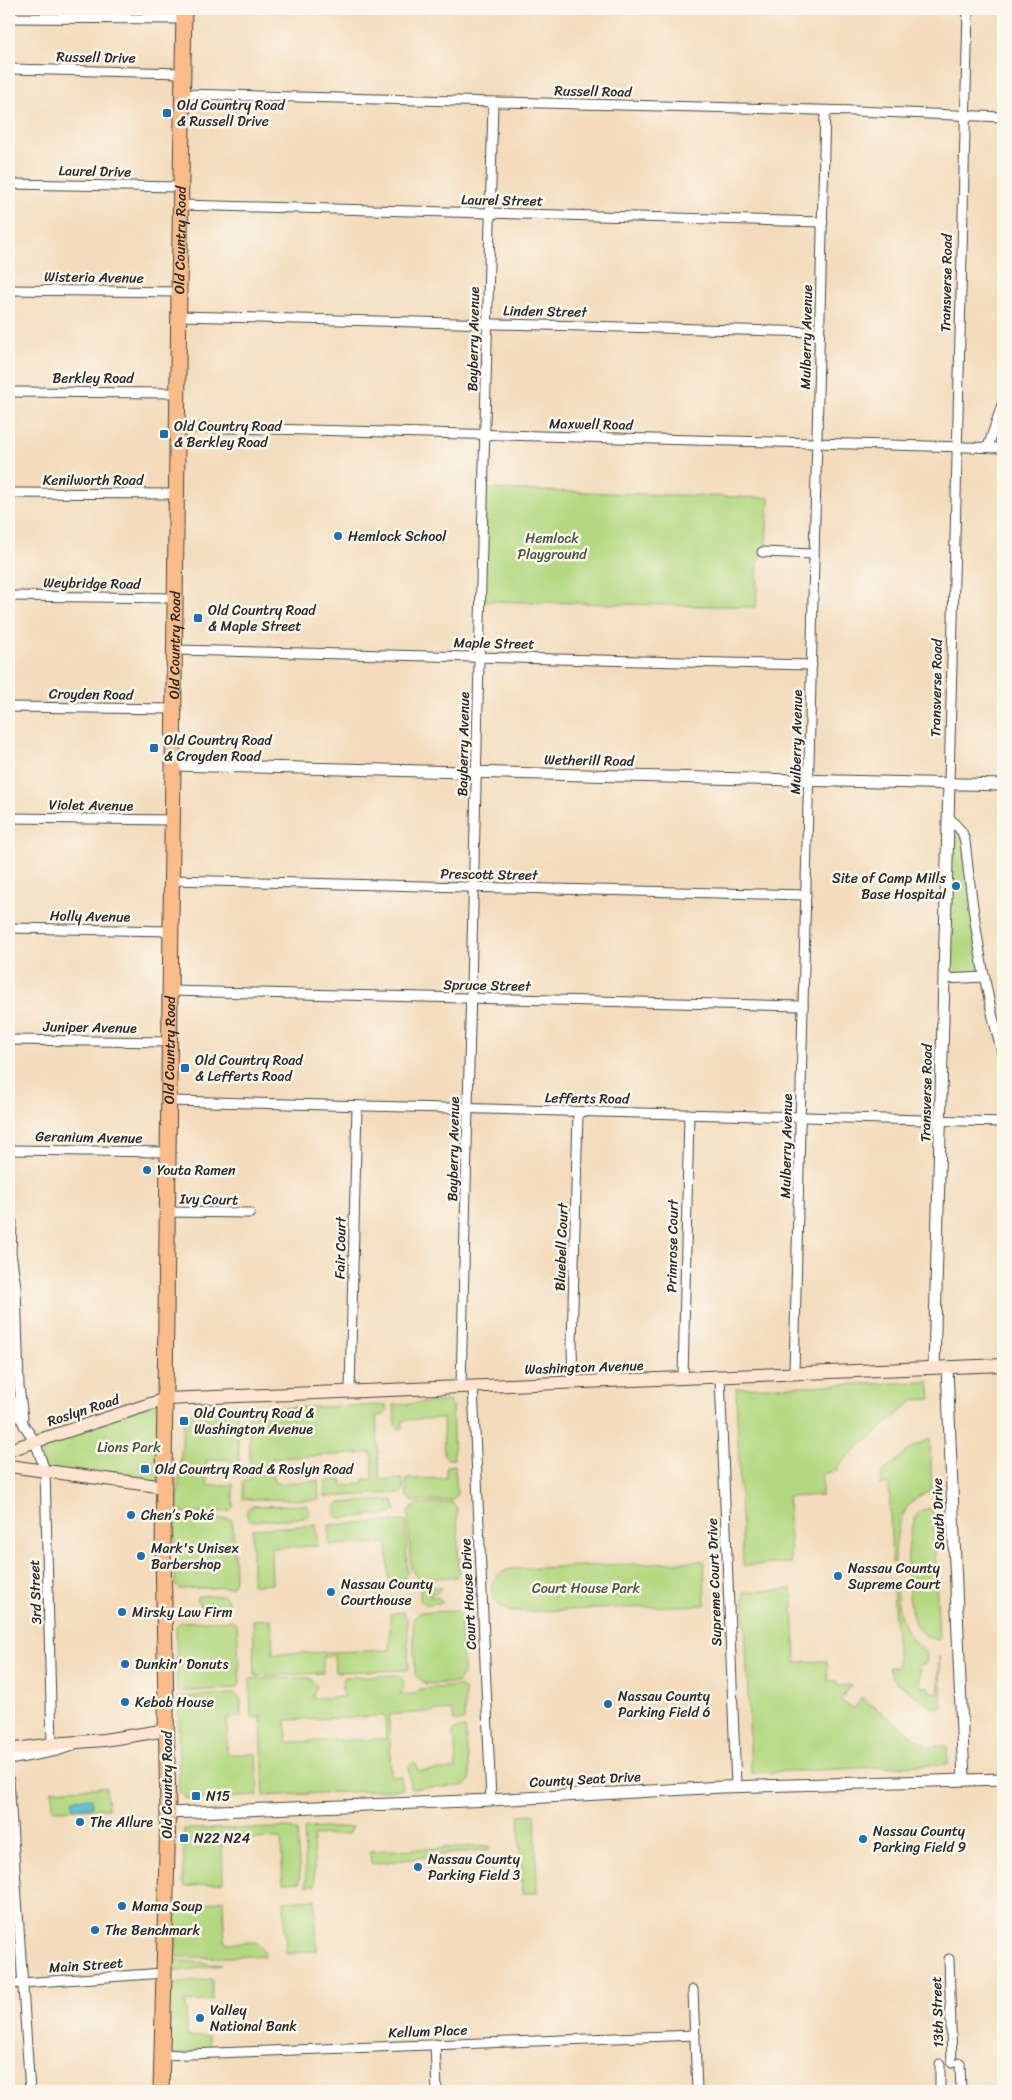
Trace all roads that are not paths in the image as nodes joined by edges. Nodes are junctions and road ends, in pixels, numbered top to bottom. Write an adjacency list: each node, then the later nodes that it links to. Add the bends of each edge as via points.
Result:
1 (968, 9): 9 (street, Transverse Road)
2 (184, 14): 3 (street); 5 (main road, Old Country Road)
3 (9, 18)
4 (9, 69): 5 (street, Russell Drive)
5 (184, 73): 6 (main road, Old Country Road)
6 (182, 94): 7 (street, Russell Road); 12 (main road, Old Country Road)
7 (493, 102): 8 (street, Russell Road); 14 (street, Bayberry Avenue)
8 (826, 110): 9 (street, Russell Road); 15 (street, Mulberry Avenue)
9 (965, 115): 10 (street, Russell Road); 27 (street, Transverse Road)
10 (1003, 117)
11 (9, 184): 12 (street, Laurel Drive)
12 (180, 186): 13 (main road, Old Country Road)
13 (181, 205): 14 (street, Laurel Street); 17 (main road, Old Country Road)
14 (490, 213): 15 (street, Laurel Street); 19 (street, Bayberry Avenue)
15 (823, 222): 20 (street, Mulberry Avenue)
16 (9, 290): 17 (street, Wisteria Avenue)
17 (179, 292): 18 (main road, Old Country Road)
18 (178, 316): 19 (street, Linden Street); 22 (main road, Old Country Road)
19 (488, 324): 20 (street, Linden Street); 25 (street, Bayberry Avenue)
20 (820, 332): 26 (street, Mulberry Avenue)
21 (9, 392): 22 (street, Berkley Road)
22 (178, 392): 24 (main road, Old Country Road)
23 (1003, 402): 28 (street)
24 (177, 428): 25 (street, Maxwell Road); 31 (main road, Old Country Road)
25 (485, 435): 26 (street, Maxwell Road); 37 (street, Bayberry Avenue)
26 (817, 443): 27 (street, Maxwell Road); 33 (street, Mulberry Avenue)
27 (957, 446): 28 (street, Maxwell Road); 44 (street, Transverse Road)
28 (988, 447): 29 (street, Maxwell Road)
29 (1003, 448)
30 (9, 493): 31 (street, Kenilworth Road)
31 (176, 494): 35 (main road, Old Country Road)
32 (762, 552): 33 (street)
33 (814, 554): 38 (street, Mulberry Avenue)
34 (9, 596): 35 (street, Weybridge Road)
35 (175, 598): 36 (main road, Old Country Road)
36 (175, 650): 37 (street, Maple Street); 40 (main road, Old Country Road)
37 (479, 657): 38 (street, Maple Street); 42 (street, Bayberry Avenue)
38 (812, 665): 43 (street, Mulberry Avenue)
39 (9, 707): 40 (street, Croyden Road)
40 (174, 709): 41 (main road, Old Country Road)
41 (173, 764): 42 (street, Wetherill Road); 48 (main road, Old Country Road)
42 (476, 772): 43 (street, Wetherill Road); 50 (street, Bayberry Avenue)
43 (809, 780): 44 (street, Wetherill Road); 51 (street, Mulberry Avenue)
44 (949, 783): 45 (street, Wetherill Road); 46 (street, Transverse Road)
45 (1003, 785)
46 (948, 816): 54 (street, via 962,832 965,841); 55 (street, Transverse Road)
47 (9, 818): 48 (street, Violet Avenue)
48 (173, 820): 49 (main road, Old Country Road)
49 (172, 880): 50 (street, Prescott Street); 53 (main road, Old Country Road)
50 (474, 887): 51 (street, Prescott Street); 57 (street, Bayberry Avenue)
51 (806, 895): 58 (street, Mulberry Avenue)
52 (9, 928): 53 (street, Holly Avenue)
53 (171, 931): 56 (main road, Old Country Road)
54 (985, 977): 55 (street); 61 (street)
55 (944, 979): 68 (street, Transverse Road)
56 (171, 991): 57 (street, Spruce Street); 60 (main road, Old Country Road)
57 (471, 998): 58 (street, Spruce Street); 64 (street, Bayberry Avenue)
58 (803, 1006): 67 (street, Mulberry Avenue)
59 (9, 1040): 60 (street, Juniper Avenue)
60 (170, 1042): 62 (main road, Old Country Road)
61 (1003, 1056)
62 (169, 1101): 63 (street, Lefferts Road); 71 (main road, Old Country Road)
63 (357, 1106): 64 (street, Lefferts Road); 85 (street, Fair Court)
64 (468, 1109): 65 (street, Lefferts Road); 84 (street, Bayberry Avenue)
65 (578, 1112): 66 (street, Lefferts Road); 83 (street, Bluebell Court)
66 (689, 1114): 67 (street, Lefferts Road); 82 (street, Primrose Court)
67 (800, 1117): 68 (street, Lefferts Road); 80 (street, Mulberry Avenue)
68 (940, 1120): 69 (street, Lefferts Road); 79 (street, Transverse Road)
69 (1003, 1122)
70 (9, 1150): 71 (street, Geranium Avenue)
71 (168, 1152): 72 (main road, Old Country Road)
72 (167, 1212): 73 (street, Ivy Court); 87 (main road, Old Country Road)
73 (250, 1213)
74 (12, 1222): 75 (street)
75 (12, 1253): 76 (street); 88 (street, via 19,1386)
76 (9, 1266)
77 (1003, 1365): 78 (main road, Washington Avenue)
78 (947, 1367): 79 (main road, Washington Avenue); 101 (street, South Drive)
79 (934, 1368): 80 (main road, Washington Avenue)
80 (794, 1373): 81 (main road, Washington Avenue)
81 (720, 1376): 82 (main road, Washington Avenue); 102 (street, Supreme Court Drive)
82 (683, 1378): 83 (main road, Washington Avenue)
83 (573, 1382): 84 (main road, Washington Avenue)
84 (467, 1386): 85 (main road, Washington Avenue); 103 (street, Court House Drive)
85 (350, 1391): 87 (main road, Washington Avenue)
86 (9, 1394): 88 (street, 3rd Street)
87 (166, 1399): 89 (main road, Roslyn Road); 93 (main road, Old Country Road)
88 (25, 1427): 89 (street, 3rd Street)
89 (35, 1441): 90 (main road, Roslyn Road); 92 (street, 3rd Street)
90 (9, 1450)
91 (9, 1466): 92 (main road)
92 (45, 1471): 93 (main road); 96 (street, 3rd Street)
93 (164, 1488): 94 (main road, Old Country Road)
94 (167, 1730): 95 (main road); 104 (main road, Old Country Road)
95 (81, 1743): 96 (main road); 98 (street)
96 (52, 1744): 97 (main road)
97 (9, 1750)
98 (9, 1760)
99 (1003, 1778): 101 (street, County Seat Drive)
100 (9, 1780): 107 (street)
101 (964, 1780): 102 (street, County Seat Drive)
102 (736, 1786): 103 (street, County Seat Drive)
103 (491, 1800): 104 (street, County Seat Drive)
104 (168, 1813): 106 (main road, Old Country Road)
105 (949, 1959): 119 (street, 13th Street)
106 (164, 1974): 107 (street, Main Street); 112 (main road, Old Country Road)
107 (22, 1983): 108 (street, Main Street); 114 (street)
108 (9, 1984)
109 (693, 1990): 110 (street)
110 (695, 2035): 111 (street, Kellum Place); 117 (street)
111 (435, 2044): 112 (street, Kellum Place); 116 (street)
112 (162, 2055): 115 (main road, Old Country Road)
113 (940, 2064): 118 (street)
114 (30, 2091)
115 (161, 2091)
116 (437, 2091)
117 (697, 2091)
118 (940, 2091)
119 (961, 2091)

